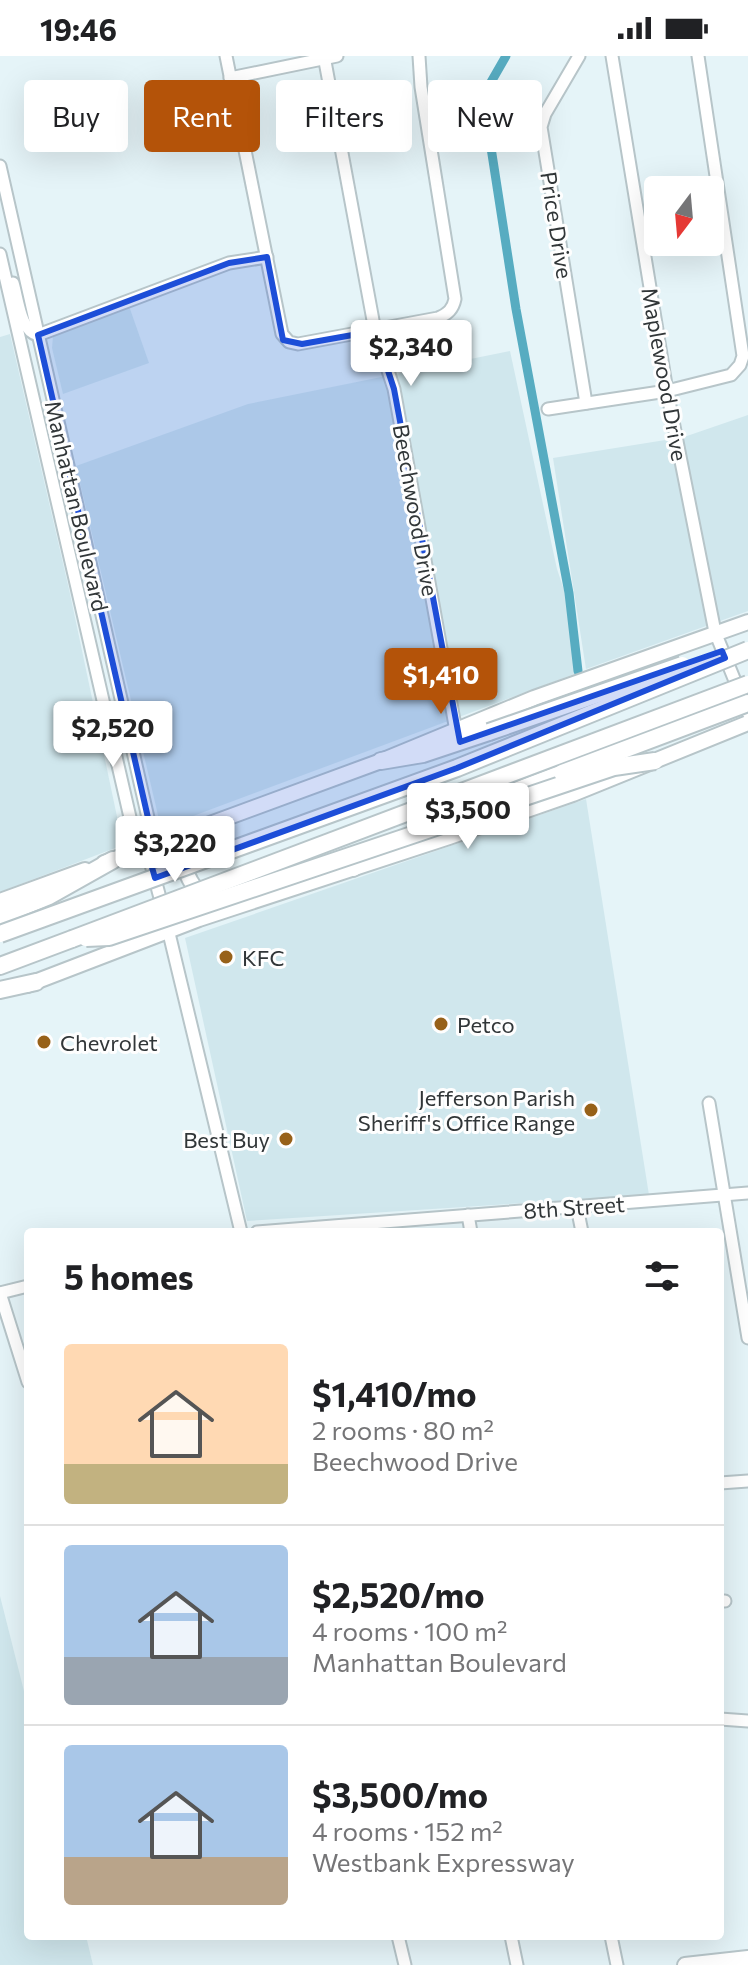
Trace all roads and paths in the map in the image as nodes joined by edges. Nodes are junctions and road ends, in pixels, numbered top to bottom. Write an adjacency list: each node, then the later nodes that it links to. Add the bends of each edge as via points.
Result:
1 (226, 56): 8 (street)
2 (337, 56): 7 (street)
3 (419, 56): 15 (street, via 455,299 450,311 438,318)
4 (579, 56): 19 (street, Price Drive, via 541,127)
5 (612, 56): 18 (street, Maplewood Drive)
6 (698, 56): 18 (street, via 743,356 731,375)
7 (324, 57): 8 (street); 15 (street, Beechwood Drive)
8 (230, 78): 13 (street)
9 (0, 166): 11 (street, Manhattan Boulevard)
10 (0, 191): 11 (street, via 7,220)
11 (14, 225): 16 (street, Manhattan Boulevard)
12 (0, 254): 14 (street, Manhattan Boulevard)
13 (267, 257): 15 (street, via 282,334 293,343); 16 (street, via 229,263)
14 (4, 271): 16 (street, via 12,279 26,326); 17 (street, Manhattan Boulevard)
15 (375, 331): 31 (street, Beechwood Drive, via 394,389)
16 (38, 335): 21 (street, Manhattan Boulevard)
17 (30, 388): 21 (street, via 45,394 56,439); 30 (street, Manhattan Boulevard)
18 (667, 391): 19 (street); 23 (street, Maplewood Drive)
19 (586, 403): 20 (street)
20 (548, 409)
21 (65, 452): 34 (street, Manhattan Boulevard)
22 (748, 622): 23 (main road)
23 (715, 632): 26 (street, Maplewood Drive); 31 (main road, via 534,698)
24 (748, 643): 31 (highway, bridge)
25 (748, 650): 43 (highway, bridge, via 457,768)
26 (742, 686): 28 (street, Maplewood Drive); 44 (highway, bridge)
27 (748, 703): 38 (highway, bridge, via 412,830)
28 (748, 713)
29 (748, 723): 33 (main road)
30 (110, 730): 34 (street, via 123,740 129,762); 36 (street, Manhattan Boulevard, via 135,839)
31 (458, 736): 32 (highway, via 423,754)
32 (381, 761): 35 (main road)
33 (655, 761): 38 (main road); 44 (highway, bridge, via 614,767 109,937)
34 (136, 765): 36 (street, Manhattan Boulevard, via 151,831)
35 (206, 826): 36 (main road); 40 (main road, via 187,853 188,875 201,894)
36 (146, 846): 37 (main road); 42 (street, Manhattan Boulevard)
37 (113, 860): 39 (main road); 41 (highway)
38 (353, 868): 40 (main road)
39 (0, 901)
40 (229, 909): 42 (main road)
41 (0, 916)
42 (169, 931): 46 (main road); 53 (street, Manhattan Boulevard)
43 (0, 934)
44 (72, 939): 45 (highway)
45 (0, 966)
46 (36, 982): 47 (highway)
47 (0, 993)
48 (709, 1103): 50 (street)
49 (748, 1193): 50 (street, 8th Street)
50 (725, 1195): 51 (street, 8th Street); 59 (street)
51 (577, 1207): 52 (street, 8th Street); 56 (street)
52 (468, 1215): 54 (street, 8th Street); 55 (street)
53 (240, 1228)
54 (348, 1228)
55 (470, 1228)
56 (581, 1228)
57 (24, 1287): 58 (street)
58 (0, 1293): 60 (street)
59 (748, 1338)
60 (24, 1369)
61 (748, 1481): 62 (street)
62 (724, 1483)
63 (724, 1719): 64 (street)
64 (748, 1721)
65 (399, 1940): 69 (street)
66 (512, 1940): 70 (street)
67 (612, 1940): 71 (street)
68 (748, 1958): 72 (main road)
69 (405, 1965)
70 (517, 1965)
71 (617, 1965)
72 (685, 1965)

